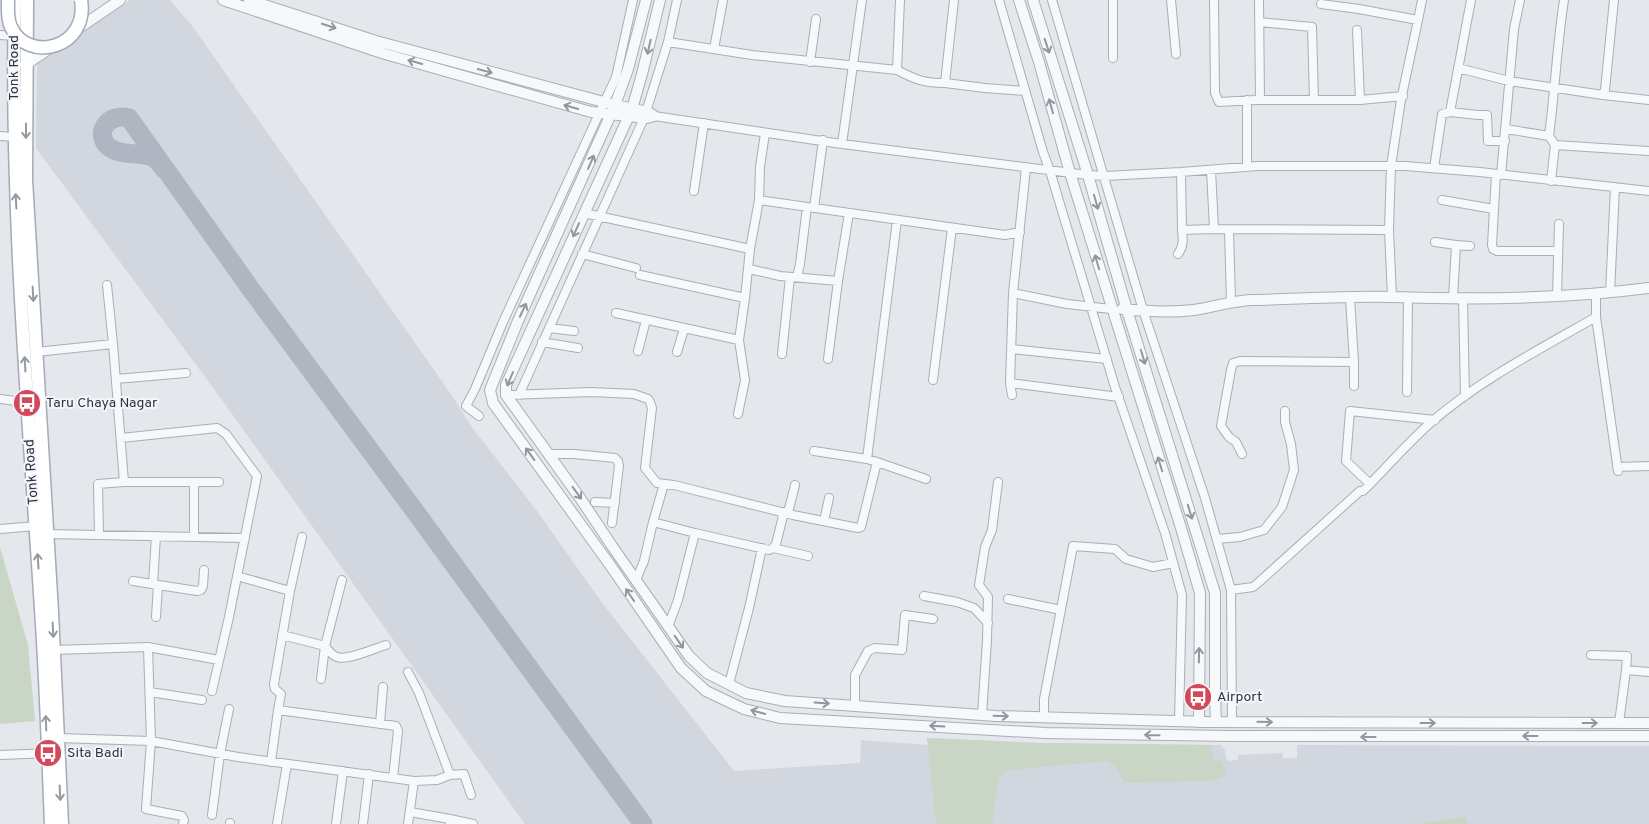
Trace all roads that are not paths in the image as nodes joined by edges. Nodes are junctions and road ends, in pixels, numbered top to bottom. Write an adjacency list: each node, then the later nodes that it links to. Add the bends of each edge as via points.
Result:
1 (8, 0): 4 (main road, bridge, via 10,24 15,34 33,46 43,47 57,46 76,31 82,16)
2 (15, 0): 35 (main road, Tonk Road)
3 (27, 0): 41 (main road, Tonk Road)
4 (81, 0)
5 (120, 0): 41 (street)
6 (223, 0): 60 (street, one-way to 6, via 385,54)
7 (249, 0): 56 (street, one-way to 56, via 383,43)
8 (633, 0): 56 (street, via 616,77)
9 (646, 0): 57 (street, via 628,69)
10 (660, 0): 59 (street, one-way to 59)
11 (678, 0): 36 (street)
12 (723, 0): 37 (street)
13 (862, 0): 42 (street)
14 (900, 0): 44 (street)
15 (954, 0): 46 (street)
16 (999, 0): 48 (street)
17 (1019, 0): 80 (street, one-way to 17)
18 (1033, 0): 81 (street, one-way to 81)
19 (1052, 0): 83 (street)
20 (1113, 0): 39 (street)
21 (1171, 0): 38 (street)
22 (1214, 0): 51 (street, via 1215,93 1219,102)
23 (1259, 0): 32 (street)
24 (1422, 0): 31 (street)
25 (1472, 0): 43 (street)
26 (1519, 0): 45 (street)
27 (1564, 0): 47 (street)
28 (1614, 0): 49 (street)
29 (1321, 4): 31 (street)
30 (816, 19): 40 (street)
31 (1418, 20): 50 (street)
32 (1259, 22): 52 (street); 53 (street, via 1312,27)
33 (1357, 30): 54 (street)
34 (0, 35): 35 (street)
35 (14, 36): 67 (main road, Tonk Road)
36 (668, 42): 37 (street); 61 (street)
37 (714, 49): 40 (street)
38 (1176, 54)
39 (1113, 58)
40 (810, 62): 42 (street)
41 (26, 65): 141 (main road, Tonk Road, one-way to 141, via 26,180)
42 (853, 66): 44 (street); 70 (street)
43 (1458, 68): 45 (street); 58 (street)
44 (897, 70): 46 (street, via 918,81)
45 (1509, 81): 47 (street); 63 (street)
46 (945, 83): 48 (street)
47 (1556, 88): 49 (street); 66 (street)
48 (1025, 91): 78 (street)
49 (1603, 95): 55 (street)
50 (1403, 96): 54 (street); 74 (street)
51 (1247, 100): 52 (street); 73 (street)
52 (1260, 100): 53 (street)
53 (1314, 100): 54 (street)
54 (1360, 100)
55 (1649, 100)
56 (603, 102): 57 (street); 60 (street)
57 (613, 110): 59 (street); 60 (street); 160 (street, one-way to 57, via 490,390 493,381)
58 (1450, 112): 69 (street, via 1487,115 1488,141); 76 (street, via 1442,114)
59 (631, 113): 61 (street); 92 (street)
60 (598, 114): 163 (street, via 466,406)
61 (648, 115): 62 (street); 94 (street)
62 (704, 123): 64 (street); 86 (street)
63 (1506, 129): 66 (street); 69 (street)
64 (765, 133): 68 (street); 88 (street)
65 (0, 136): 67 (street)
66 (1549, 136): 71 (street)
67 (14, 137): 159 (main road, Tonk Road, one-way to 67)
68 (823, 140): 70 (street); 90 (street)
69 (1505, 141): 82 (street)
70 (842, 144): 75 (street)
71 (1555, 145): 72 (street); 84 (street)
72 (1649, 151)
73 (1247, 166): 74 (street); 77 (street)
74 (1390, 166): 76 (street); 101 (street)
75 (1026, 168): 78 (street); 102 (street)
76 (1434, 168): 82 (street)
77 (1211, 170): 79 (street); 98 (street)
78 (1050, 171): 80 (street); 125 (street)
79 (1181, 172): 83 (street); 99 (street)
80 (1070, 173): 81 (street); 126 (street, one-way to 80)
81 (1088, 175): 83 (street); 127 (street, one-way to 127)
82 (1499, 175): 84 (street); 91 (street)
83 (1105, 176): 128 (street)
84 (1551, 181): 85 (street)
85 (1615, 187): 87 (street); 116 (street)
86 (694, 191)
87 (1649, 191)
88 (760, 200): 90 (street); 106 (street)
89 (1442, 200): 91 (street)
90 (810, 207): 93 (street); 111 (street, via 800,264)
91 (1494, 209): 107 (street, via 1493,249)
92 (584, 213): 94 (street); 155 (street, one-way to 155, via 506,385)
93 (849, 213): 95 (street); 112 (street)
94 (599, 216): 106 (street); 108 (street)
95 (897, 220): 97 (street); 169 (street)
96 (1559, 224): 107 (street)
97 (952, 228): 102 (street, via 1005,235); 149 (street)
98 (1214, 229): 99 (street); 100 (street)
99 (1182, 230): 109 (street, via 1182,249)
100 (1230, 230): 101 (street); 124 (street)
101 (1389, 230): 121 (street)
102 (1020, 232): 115 (street)
103 (1435, 242): 104 (street)
104 (1456, 244): 105 (street); 123 (street)
105 (1470, 246)
106 (750, 249): 110 (street)
107 (1558, 251): 118 (street)
108 (582, 254): 119 (street, via 638,272); 132 (street)
109 (1178, 254)
110 (749, 269): 111 (street); 119 (street)
111 (794, 277): 112 (street); 143 (street)
112 (838, 281): 144 (street)
113 (107, 285): 137 (street)
114 (1649, 288): 116 (street)
115 (1013, 293): 125 (street); 139 (street)
116 (1610, 293): 117 (street)
117 (1596, 294): 118 (street); 130 (street)
118 (1556, 296): 123 (street)
119 (745, 298): 135 (street)
120 (1350, 298): 121 (street); 124 (street); 146 (street)
121 (1392, 298): 122 (street)
122 (1408, 298): 123 (street); 152 (street)
123 (1458, 299): 156 (street)
124 (1232, 301): 128 (street, via 1194,310)
125 (1091, 306): 126 (street); 145 (street)
126 (1111, 309): 127 (street); 239 (street, one-way to 126, via 1200,593)
127 (1127, 310): 128 (street); 239 (street, one-way to 239, via 1215,593 1215,696)
128 (1143, 310): 196 (street)
129 (616, 313): 131 (street)
130 (1596, 317): 156 (street, via 1505,368); 171 (street, via 1618,469)
131 (646, 320): 133 (street); 140 (street)
132 (549, 328): 134 (street); 136 (street)
133 (684, 329): 135 (street); 142 (street)
134 (574, 331)
135 (739, 340): 162 (street, via 745,380)
136 (542, 342): 138 (street); 153 (street)
137 (113, 344): 141 (street); 148 (street)
138 (578, 348)
139 (1012, 349): 145 (street); 150 (street)
140 (638, 351)
141 (36, 352): 159 (main road, Tonk Road)
142 (677, 352)
143 (782, 354)
144 (828, 359)
145 (1107, 359): 157 (street)
146 (1354, 362): 151 (street); 168 (street, via 1233,363 1221,426)
147 (186, 373): 148 (street)
148 (116, 379): 165 (street)
149 (933, 380)
150 (1010, 383): 154 (street); 157 (street)
151 (1354, 386)
152 (1407, 392)
153 (519, 395): 155 (street); 177 (street, via 591,392 643,396 652,408 645,468 657,483)
154 (1012, 395)
155 (506, 396): 160 (street); 167 (street)
156 (1466, 396): 164 (street)
157 (1119, 397): 200 (street)
158 (0, 398): 159 (street)
159 (34, 404): 187 (main road, Tonk Road); 190 (main road, Tonk Road)
160 (493, 404): 238 (street, one-way to 160, via 780,718 744,709 706,691 680,668)
161 (1284, 410): 196 (street, via 1294,470 1282,507 1264,530)
162 (738, 414)
163 (479, 416)
164 (1435, 420): 178 (street); 178 (street, via 1350,411 1346,461)
165 (121, 438): 173 (street); 195 (street, via 217,428 226,434 257,476)
166 (814, 451): 169 (street)
167 (548, 454): 182 (street, via 615,458 619,466); 204 (street, one-way to 204)
168 (1242, 454)
169 (867, 459): 170 (street)
170 (877, 462): 172 (street); 184 (street, via 861,527)
171 (1649, 466)
172 (926, 479)
173 (124, 482): 174 (street); 191 (street, via 98,484)
174 (194, 482): 175 (street); 193 (street)
175 (219, 482)
176 (998, 482): 214 (street, via 992,530 985,547 978,585 988,597)
177 (664, 484): 183 (street); 185 (street)
178 (1370, 484): 207 (street, via 1253,587)
179 (796, 485): 183 (street)
180 (829, 498): 184 (street)
181 (595, 502): 182 (street)
182 (614, 503): 186 (street)
183 (786, 512): 184 (street); 198 (street)
184 (824, 521)
185 (654, 522): 189 (street); 204 (street)
186 (612, 523)
187 (36, 526): 188 (street); 249 (main road, Tonk Road, one-way to 187)
188 (0, 529)
189 (695, 533): 197 (street); 215 (street)
190 (48, 534): 191 (street); 220 (main road, Tonk Road, one-way to 220)
191 (99, 535): 192 (street)
192 (156, 536): 193 (street); 206 (street)
193 (194, 537): 195 (street)
194 (302, 537): 208 (street)
195 (245, 538): 202 (street)
196 (1217, 539): 207 (street)
197 (762, 548): 198 (street); 227 (street)
198 (774, 548): 199 (street)
199 (808, 556)
200 (1173, 563): 211 (street, via 1153,567 1126,559 1115,549 1073,546); 237 (street, via 1182,595)
201 (204, 570): 206 (street, via 201,590)
202 (237, 576): 208 (street); 222 (street)
203 (342, 580): 218 (street)
204 (636, 580): 215 (street)
205 (133, 581): 206 (street)
206 (155, 584): 212 (street)
207 (1231, 590): 240 (street)
208 (290, 591): 216 (street)
209 (924, 596): 214 (street, via 974,608)
210 (1008, 599): 211 (street)
211 (1061, 610): 236 (street, via 1044,699)
212 (156, 617)
213 (933, 619): 232 (street, via 906,615 902,650 875,648 868,651 855,675)
214 (988, 623): 235 (street)
215 (668, 627): 227 (street, one-way to 227, via 695,662 707,673)
216 (282, 635): 218 (street); 234 (street, via 274,684 281,694)
217 (386, 644): 218 (street, via 344,658 336,657)
218 (326, 646): 226 (street)
219 (148, 647): 220 (street); 222 (street); 230 (street)
220 (54, 650): 247 (main road, Tonk Road)
221 (1592, 655): 223 (street, via 1627,656)
222 (219, 660): 229 (street)
223 (1626, 670): 225 (street); 241 (street)
224 (408, 672): 256 (street)
225 (1649, 672)
226 (321, 679)
227 (729, 684): 232 (street, one-way to 232, via 746,693 785,701)
228 (383, 687): 243 (street)
229 (212, 691)
230 (150, 692): 231 (street); 248 (street)
231 (202, 700)
232 (855, 705): 235 (street); 238 (street)
233 (229, 709): 250 (street)
234 (278, 710): 243 (street); 252 (street)
235 (979, 715): 236 (street, one-way to 236); 244 (street)
236 (1044, 717): 237 (street)
237 (1179, 721): 239 (street)
238 (854, 722): 244 (street, one-way to 238)
239 (1208, 722): 240 (street); 245 (street)
240 (1232, 722): 241 (street, one-way to 241)
241 (1619, 723): 242 (street)
242 (1649, 723)
243 (380, 724): 257 (street, via 396,726 398,732)
244 (976, 729): 245 (street, one-way to 244)
245 (1209, 736): 246 (street, one-way to 245)
246 (1649, 736)
247 (58, 738): 248 (street); 249 (main road, Tonk Road)
248 (151, 741): 250 (street); 265 (street, via 146,809 182,816)
249 (53, 753): 251 (street); 263 (main road, Tonk Road); 264 (main road, Tonk Road, one-way to 264)
250 (220, 754): 252 (street); 261 (street)
251 (0, 755)
252 (270, 762): 253 (street)
253 (287, 764): 254 (street); 266 (street)
254 (343, 771): 255 (street); 267 (street)
255 (369, 774): 257 (street); 268 (street)
256 (450, 775): 258 (street, via 437,780); 259 (street, via 464,774)
257 (393, 778): 258 (street)
258 (414, 781): 260 (street)
259 (471, 795)
260 (410, 812): 262 (street); 269 (street)
261 (212, 815)
262 (450, 822): 270 (street)
263 (51, 824)
264 (62, 824)
265 (183, 824)
266 (277, 824)
267 (336, 824)
268 (364, 824)
269 (408, 824)
270 (473, 824)

